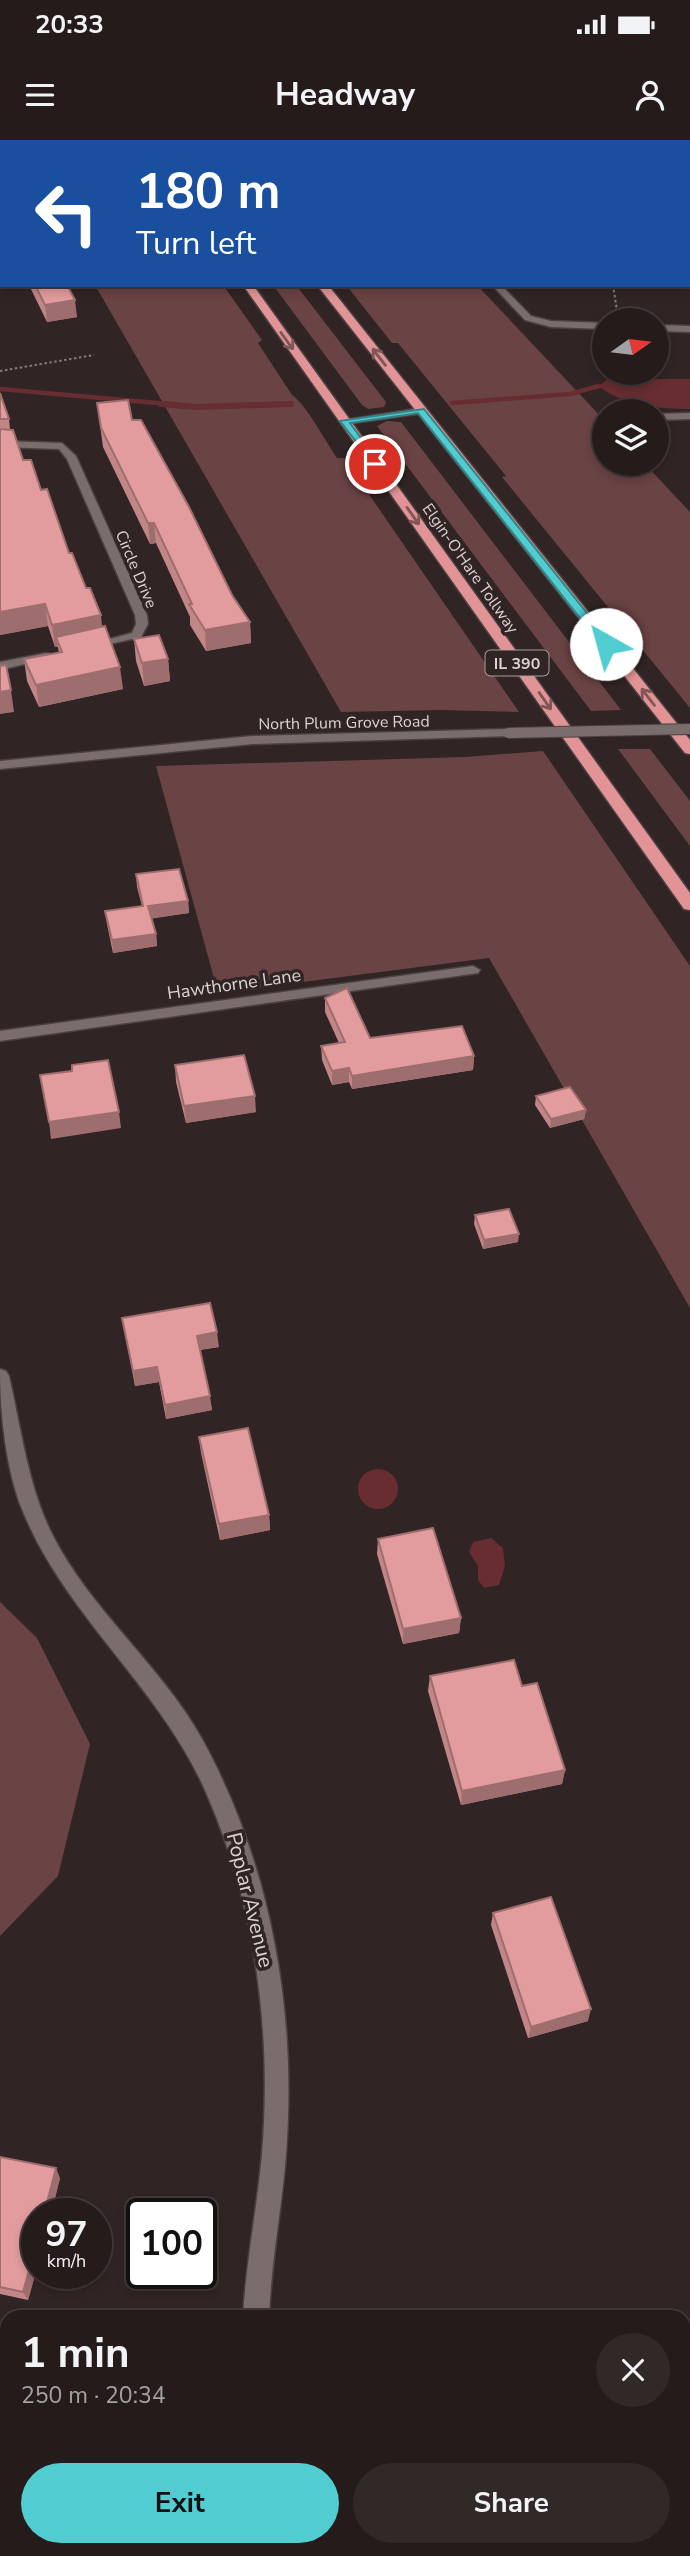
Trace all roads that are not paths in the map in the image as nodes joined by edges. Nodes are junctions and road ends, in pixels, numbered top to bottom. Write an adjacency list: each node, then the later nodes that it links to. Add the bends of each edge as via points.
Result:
1 (249, 287): 10 (highway, Elgin-O'Hare Tollway / IL 390, one-way to 10)
2 (325, 287): 7 (highway, one-way to 2)
3 (498, 287): 4 (street, via 528,318)
4 (592, 326)
5 (669, 328): 6 (street)
6 (690, 329)
7 (421, 411): 10 (street); 16 (highway, one-way to 7)
8 (690, 416): 9 (street)
9 (669, 417)
10 (345, 421): 18 (highway, Elgin-O'Hare Tollway / IL 390, one-way to 18)
11 (0, 444): 12 (street, Circle Drive, via 62,446 72,458 141,615 137,635)
12 (80, 649)
13 (56, 654): 14 (street)
14 (0, 666)
15 (690, 729): 17 (street, North Plum Grove Road, bridge, via 252,740)
16 (690, 750)
17 (0, 765)
18 (690, 905)
19 (473, 970): 20 (street, Hawthorne Lane)
20 (0, 1036)
21 (0, 1376): 22 (street, Poplar Avenue, via 38,1526 62,1573 152,1682 193,1745 229,1820 250,1882 269,1976 277,2082)
22 (257, 2310)

